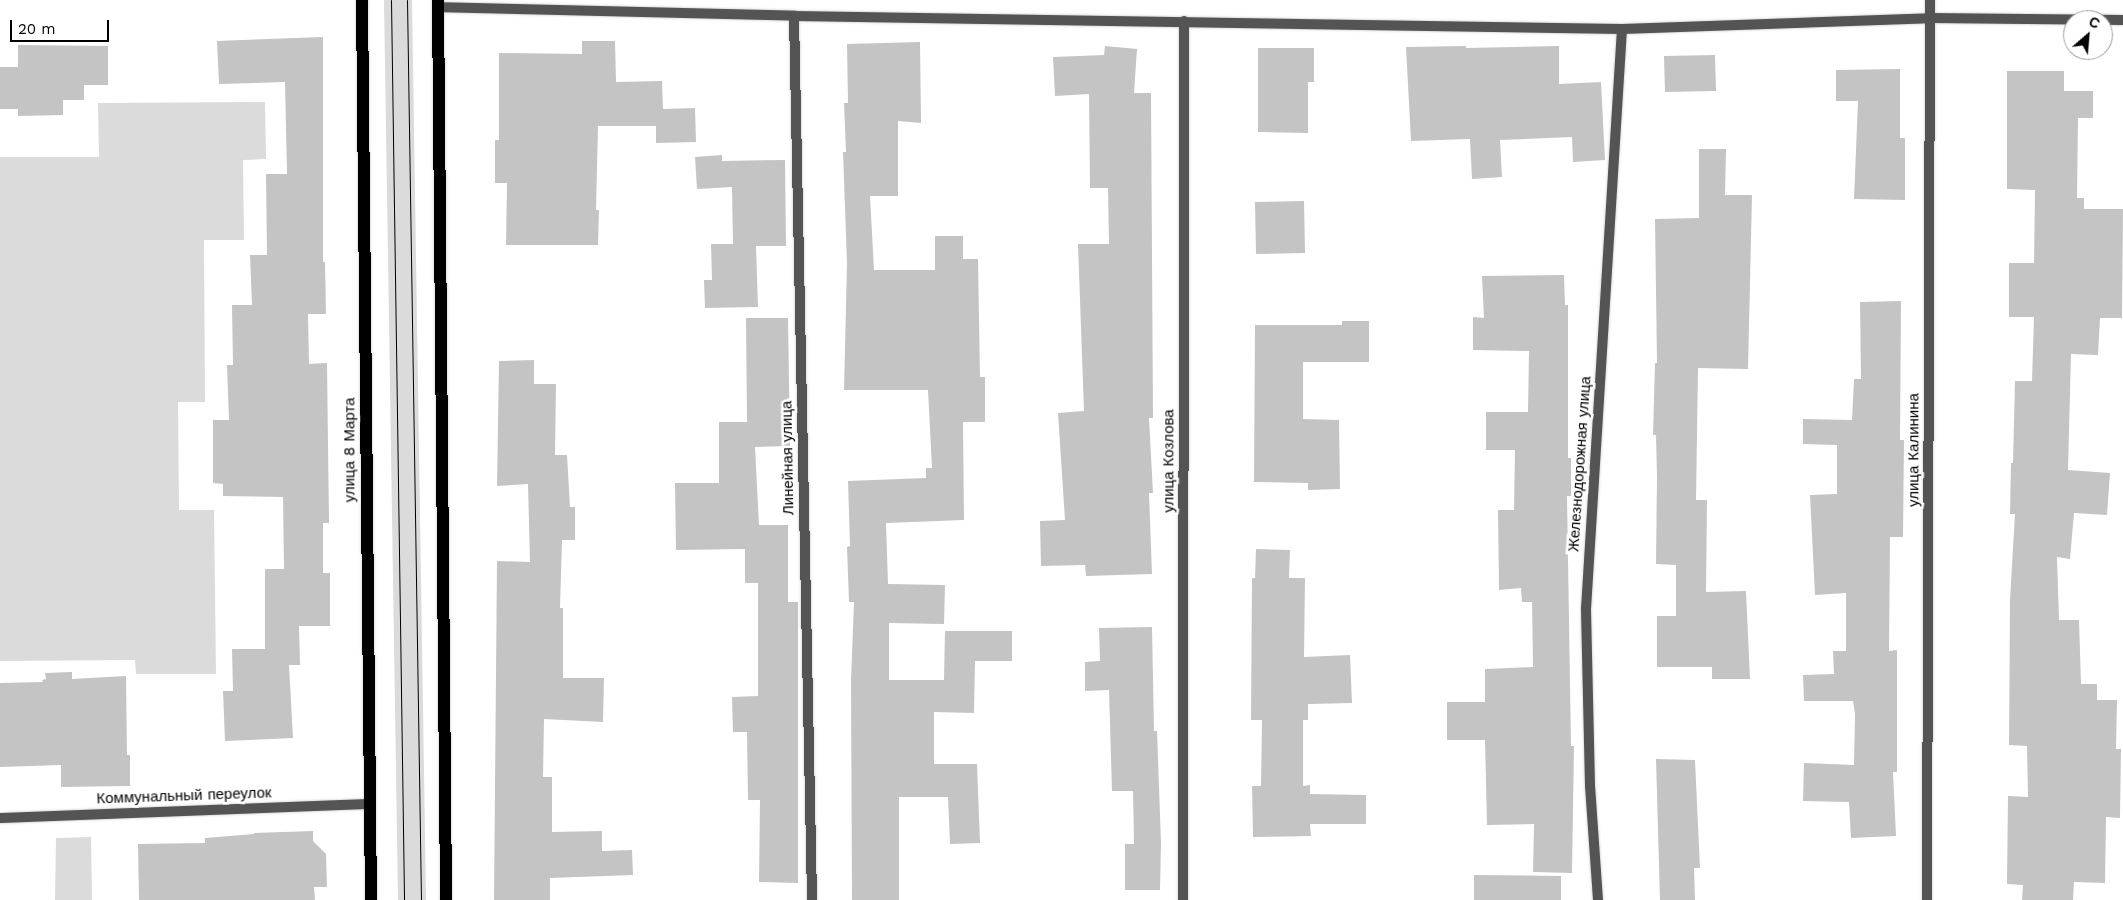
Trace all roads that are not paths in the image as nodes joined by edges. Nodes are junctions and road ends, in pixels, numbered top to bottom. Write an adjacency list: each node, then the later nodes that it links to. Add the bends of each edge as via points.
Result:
1 (362, 0): 9 (main road, улица 8 Марта)
2 (1930, 0): 5 (street, улица Калинина)
3 (438, 4): 4 (street); 12 (main road)
4 (794, 16): 7 (street); 13 (street, Линейная улица)
5 (1930, 18): 6 (street); 8 (street); 16 (street, улица Калинина)
6 (2123, 20)
7 (1184, 21): 8 (street); 14 (street, улица Козлова)
8 (1622, 29): 15 (street, Железнодорожная улица, via 1586,609 1590,786)
9 (369, 804): 10 (street, Коммунальный переулок); 11 (main road, улица 8 Марта)
10 (0, 818)
11 (370, 900)
12 (446, 900)
13 (812, 900)
14 (1183, 900)
15 (1598, 900)
16 (1927, 900)

